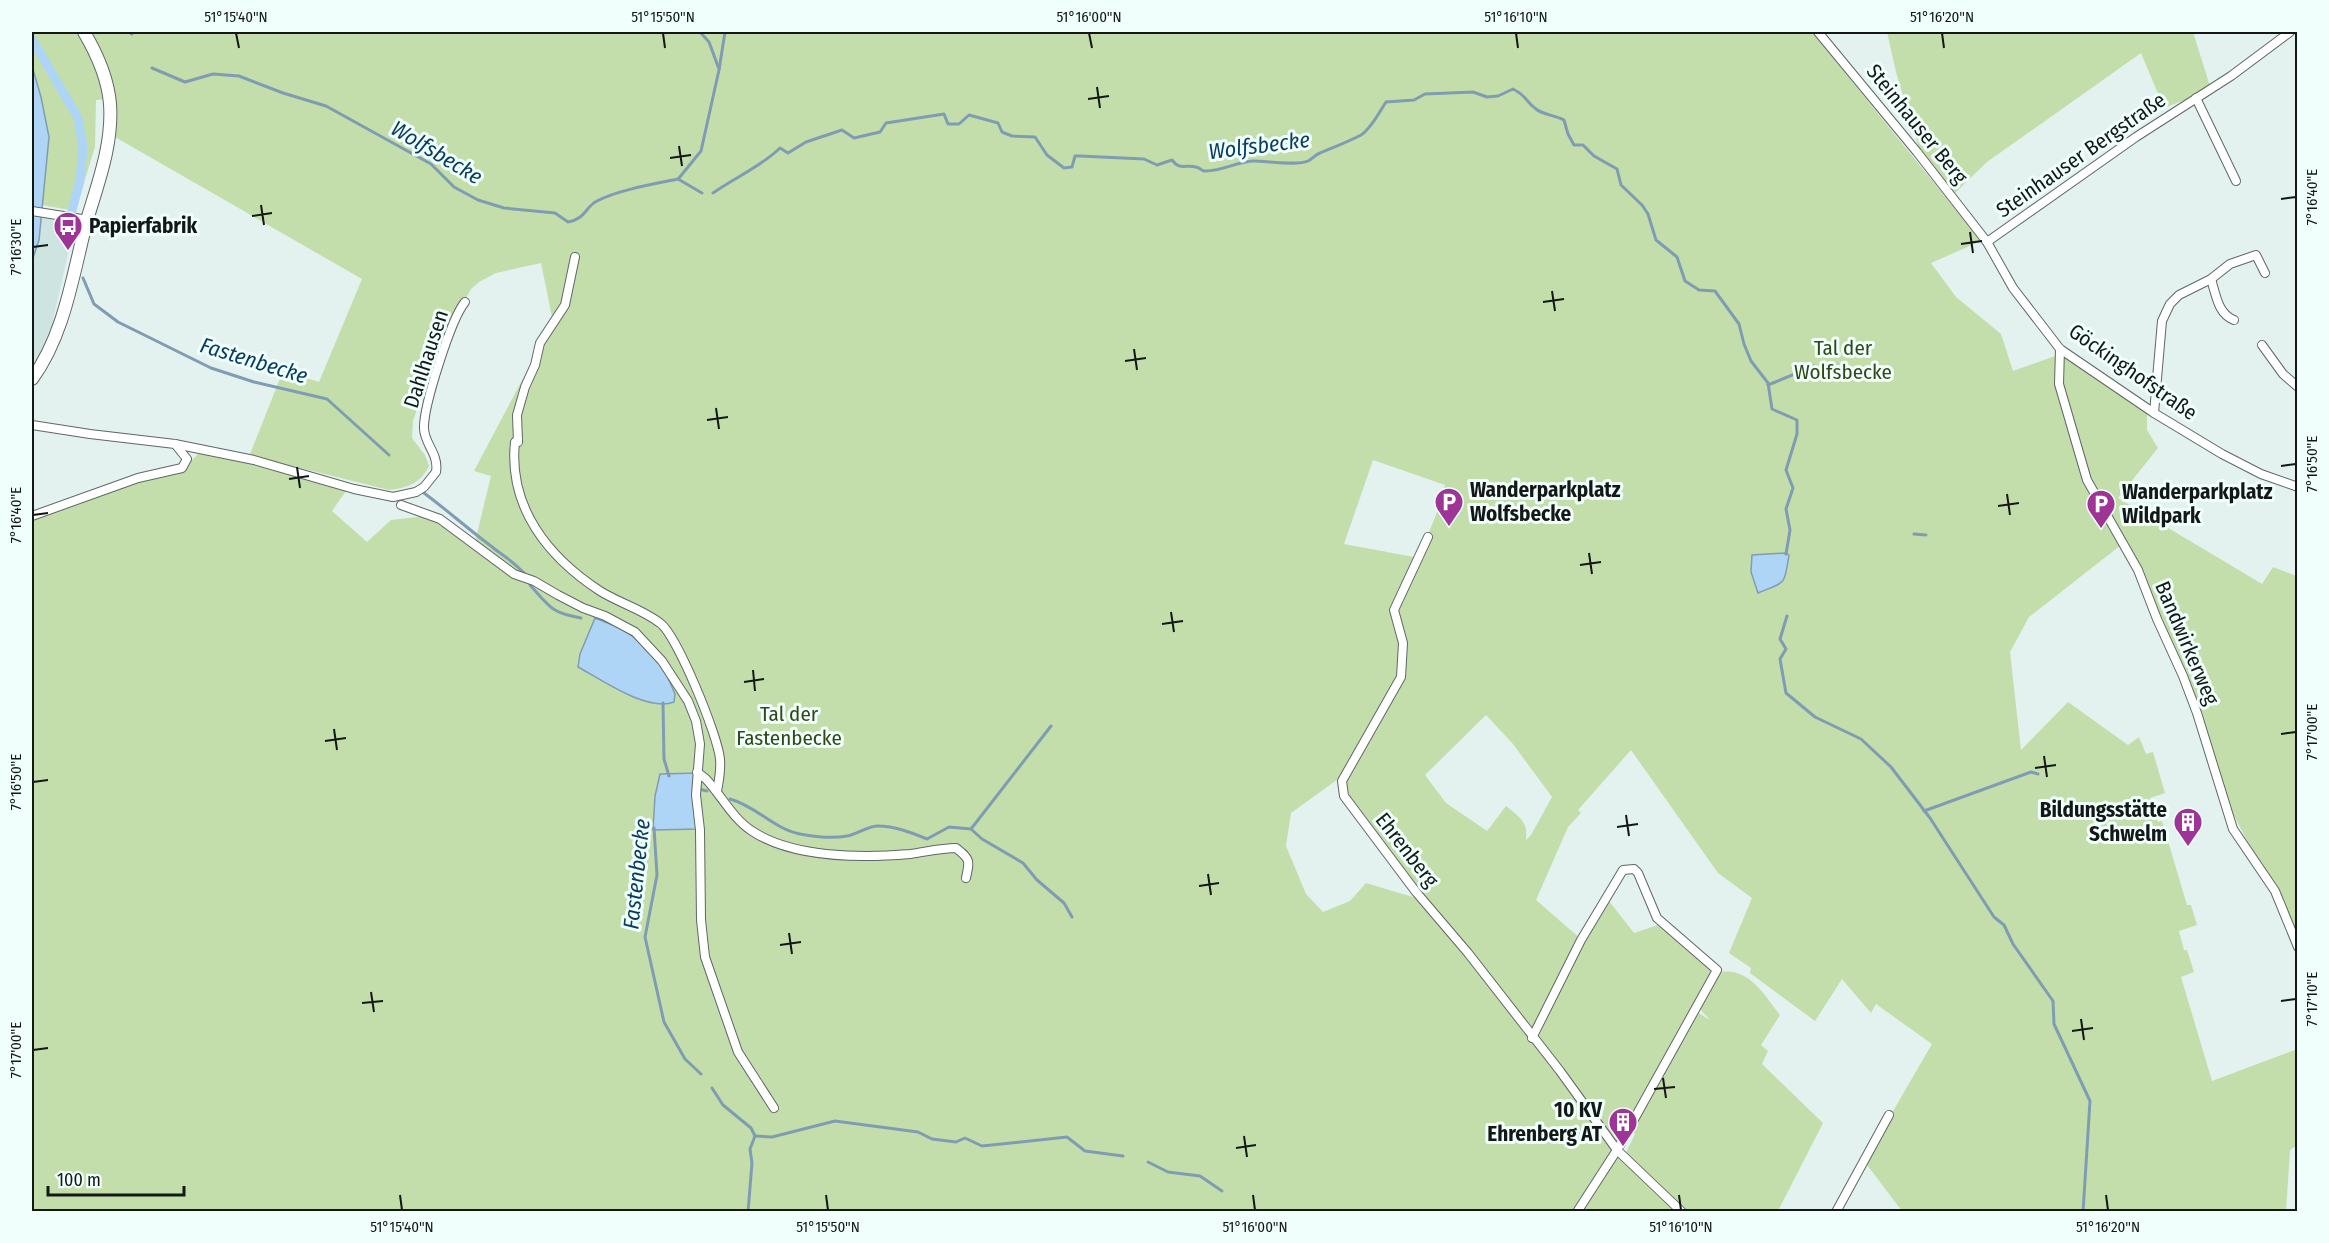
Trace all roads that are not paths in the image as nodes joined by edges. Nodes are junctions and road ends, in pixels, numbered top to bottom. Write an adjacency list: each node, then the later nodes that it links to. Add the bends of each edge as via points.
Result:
1 (84, 32): 7 (main road, via 104,74 110,104 107,147)
2 (1818, 32): 8 (street, Steinhauser Berg)
3 (2290, 32): 4 (street, Steinhauser Bergstraße)
4 (2196, 98): 5 (street, Steinhauser Bergstraße); 8 (street, Steinhauser Bergstraße)
5 (2236, 181)
6 (32, 211): 7 (street)
7 (88, 220): 16 (main road, via 60,322)
8 (1987, 241): 15 (street, Göckinghofstraße, via 2013,288)
9 (575, 257): 26 (street, via 565,305 540,343 517,414 514,471 518,492 540,535 556,556 599,591 663,624 715,734 720,759)
10 (2265, 273): 11 (street, via 2256,255 2230,264)
11 (2211, 279): 13 (street, via 2225,317); 18 (street, via 2179,295 2162,321)
12 (465, 302): 20 (street, Dahlhausen, via 446,343 426,413 425,437 436,456 436,472 416,492 393,497 380,495 254,460)
13 (2234, 320)
14 (2262, 345): 17 (street)
15 (2060, 349): 18 (street, Göckinghofstraße); 28 (street, Bandwirkerweg, via 2059,384 2087,480 2138,570 2183,676 2233,829 2274,891)
16 (32, 379)
17 (2298, 387)
18 (2154, 413): 21 (street, Göckinghofstraße, via 2222,454)
19 (32, 425): 20 (street, Dahlhausen)
20 (175, 444): 23 (street, via 187,459 182,468 138,478)
21 (2298, 487)
22 (401, 505): 25 (street, via 440,519 514,574 605,615 640,637 663,661 688,701 700,744)
23 (32, 516)
24 (1428, 537): 29 (street, Ehrenberg, via 1394,610 1402,643 1401,677 1342,781 1344,796)
25 (697, 772): 26 (street); 30 (street, via 705,957 738,1052)
26 (717, 791): 27 (street, via 750,830 773,842 813,851 872,856 956,848 970,863)
27 (966, 878)
28 (2298, 947)
29 (1532, 1038): 32 (street, Ehrenberg); 32 (street, via 1581,940 1623,870 1634,869 1657,918 1717,970)
30 (774, 1108)
31 (1889, 1114): 35 (street)
32 (1617, 1150): 33 (street); 34 (street, Ehrenberg)
33 (1577, 1212)
34 (1682, 1212)
35 (1836, 1212)

